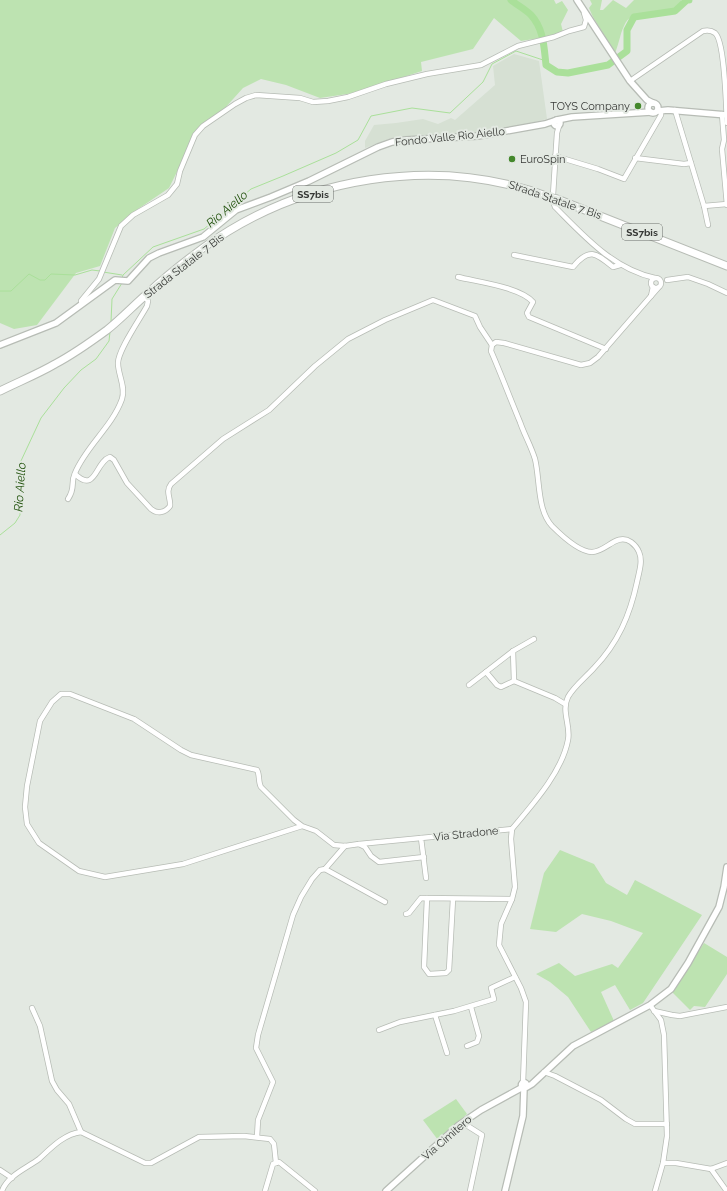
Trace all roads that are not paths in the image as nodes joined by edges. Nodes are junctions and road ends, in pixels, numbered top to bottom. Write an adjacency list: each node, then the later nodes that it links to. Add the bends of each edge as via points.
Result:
1 (577, 0): 2 (street)
2 (584, 12): 3 (street); 29 (street, via 584,27 518,46 481,65 414,77 328,101 314,102 300,98 256,95 235,104 203,126 195,135 177,184 168,195 133,215 121,226 99,279 81,301)
3 (630, 81): 4 (street); 6 (street, via 703,31 711,31 716,33 722,56)
4 (653, 109): 5 (street); 7 (street, Fondo Valle Rio Aiello, via 566,118); 11 (street, via 661,115)
5 (675, 110): 6 (street); 12 (street)
6 (725, 114): 8 (street); 9 (street)
7 (556, 123): 10 (street); 29 (street, Fondo Valle Rio Aiello, via 478,136 406,140 378,147 309,181 236,210 203,237 149,258 128,281 115,280)
8 (727, 123)
9 (725, 142): 14 (street, via 722,149)
10 (555, 156): 11 (street, via 624,179); 15 (street)
11 (636, 158): 12 (street)
12 (691, 163): 17 (street)
13 (727, 173): 14 (street)
14 (724, 178): 16 (street)
15 (553, 198): 20 (street, via 555,207 588,240); 21 (main road, Strada Statale 7 Bis / SS7bis); 28 (main road, Strada Statale 7 Bis / SS7bis, via 511,184 459,176 398,176 340,185 281,204 248,219 203,248)
16 (727, 204): 17 (street)
17 (704, 206): 18 (street)
18 (708, 225)
19 (514, 255): 20 (street, via 573,267 580,257 592,254 598,255 613,267)
20 (620, 265): 22 (street)
21 (727, 266)
22 (644, 276): 24 (street); 26 (street)
23 (458, 277): 32 (street, via 520,293 533,302 527,313 529,317)
24 (657, 279): 25 (street); 26 (street, via 661,282); 26 (street, via 652,280)
25 (667, 280): 26 (street); 27 (street, via 688,277)
26 (656, 286): 32 (street, via 651,296)
27 (727, 293)
28 (144, 296): 33 (main road, Strada Statale 7 Bis / SS7bis, via 107,330 56,364); 34 (street, via 148,300 147,306 118,362 124,390 122,399 111,420)
29 (82, 304): 31 (street, via 56,323)
30 (492, 345): 32 (street, via 496,342 504,343 581,365 590,363); 34 (street, via 475,316 433,300 385,320 348,339 268,410 223,439 171,484 168,488 170,506 160,513 155,513 127,483 110,457 103,461 93,479 83,480); 41 (street, via 491,351 535,458 543,508 551,524 566,539 584,550 598,552 622,539 636,546 640,553 641,561 626,620 611,649 572,690)
31 (0, 346)
32 (606, 349)
33 (0, 391)
34 (74, 474): 35 (street, via 72,492)
35 (68, 499)
36 (534, 639): 37 (street)
37 (513, 651): 38 (street); 39 (street)
38 (486, 672): 39 (street, via 501,687); 40 (street)
39 (514, 681): 41 (street)
40 (469, 686)
41 (565, 704): 43 (street, via 569,738 563,755 554,774)
42 (302, 826): 42 (street, via 261,787 257,770 191,755 128,716 65,693 52,702 40,722 27,786 27,824 39,843 79,871 106,877 183,864); 46 (street, via 316,831 334,845)
43 (512, 829): 44 (street, Via Stradone); 53 (street, via 515,886)
44 (421, 838): 45 (street, Via Stradone); 47 (street, Via Stradone)
45 (359, 844): 46 (street, Via Stradone); 47 (street, via 380,862)
46 (345, 846): 49 (street)
47 (424, 857): 50 (street, Via Stradone)
48 (727, 868): 58 (street, Via Cimitero, via 722,897 688,963 671,989)
49 (324, 869): 54 (street); 71 (street, via 312,879 293,915 258,1035 256,1048 272,1082 258,1120)
50 (426, 878)
51 (427, 898): 52 (street); 52 (street, via 424,967 429,974 446,973 449,970); 55 (street, via 421,898)
52 (453, 898): 53 (street)
53 (512, 900): 56 (street, via 502,924 499,944)
54 (385, 902)
55 (406, 914)
56 (515, 977): 57 (street, via 491,988 494,999); 67 (street, via 526,1002)
57 (471, 1006): 62 (street); 64 (street, via 479,1036 477,1042)
58 (650, 1006): 61 (street); 66 (street, Via Cimitero, via 573,1046)
59 (727, 1007): 61 (street, via 680,1016)
60 (32, 1008): 70 (street, via 40,1026 52,1081 69,1104)
61 (654, 1011): 69 (street, via 661,1020 664,1035)
62 (435, 1015): 63 (street, via 400,1022); 65 (street)
63 (379, 1030)
64 (467, 1046)
65 (447, 1053)
66 (544, 1072): 67 (street, Via Cimitero); 69 (street, via 600,1100 635,1124)
67 (525, 1085): 68 (street, Via Cimitero); 85 (street, via 523,1116)
68 (463, 1122): 83 (street, Via Cimitero); 84 (street, via 482,1135)
69 (667, 1124): 73 (street)
70 (81, 1132): 71 (street, via 145,1163 151,1163 199,1136); 77 (street, via 52,1146 39,1159)
71 (257, 1137): 72 (street, via 270,1139 274,1144)
72 (276, 1163): 81 (street, via 273,1164); 82 (street, via 279,1162)
73 (663, 1163): 75 (street); 86 (street)
74 (727, 1163): 75 (street)
75 (711, 1169): 79 (street)
76 (0, 1170): 77 (street)
77 (12, 1178): 78 (street)
78 (3, 1184): 80 (street)
79 (726, 1190)
80 (2, 1191)
81 (265, 1191)
82 (315, 1191)
83 (386, 1191)
84 (470, 1191)
85 (505, 1191)
86 (655, 1191)

